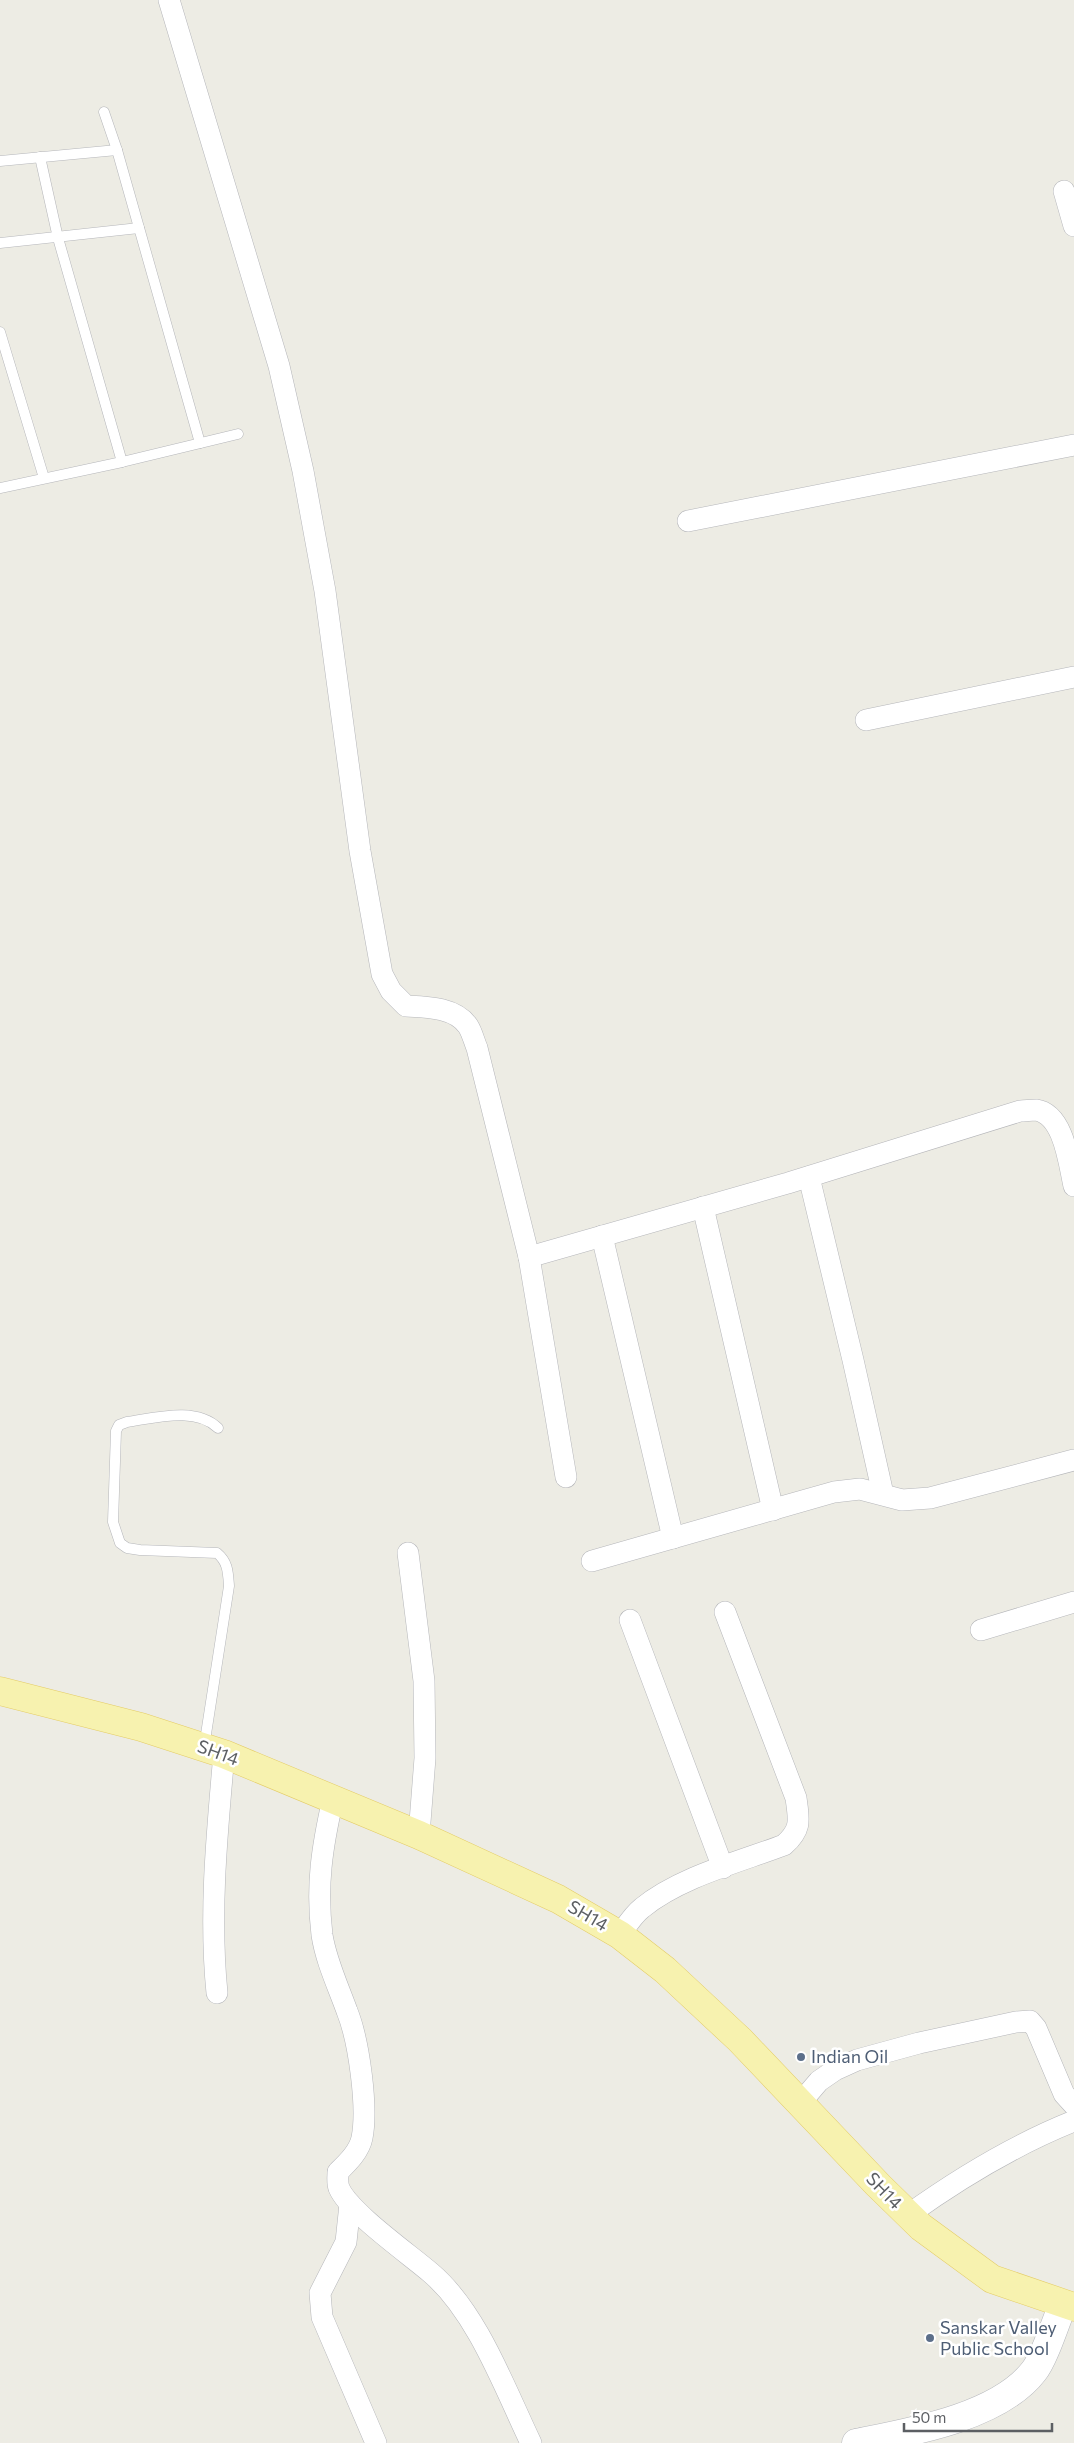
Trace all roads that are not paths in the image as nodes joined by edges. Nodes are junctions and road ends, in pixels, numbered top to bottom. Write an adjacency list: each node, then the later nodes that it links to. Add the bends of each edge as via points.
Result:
1 (170, 0): 25 (street, via 279,366 303,471 325,591 360,851 382,974 391,991 406,1006 428,1007 454,1014 467,1026 477,1048)
2 (104, 112): 3 (lane)
3 (118, 150): 4 (lane); 8 (lane)
4 (40, 157): 5 (lane); 9 (lane)
5 (0, 161)
6 (1064, 191): 7 (street)
7 (1074, 226)
8 (139, 228): 9 (lane); 13 (lane)
9 (58, 238): 10 (lane); 15 (lane)
10 (0, 243)
11 (0, 332): 16 (lane)
12 (238, 434): 13 (lane)
13 (200, 443): 15 (lane)
14 (1074, 445): 18 (street)
15 (122, 462): 16 (lane)
16 (44, 478): 17 (lane)
17 (0, 488)
18 (688, 521)
19 (1074, 677): 20 (street)
20 (866, 720)
21 (809, 1177): 22 (street, via 1020,1111 1037,1110 1054,1119); 23 (street); 29 (street, via 854,1360)
22 (1074, 1186)
23 (703, 1207): 24 (street); 30 (street)
24 (602, 1236): 25 (street); 31 (street)
25 (529, 1257): 28 (street)
26 (218, 1428): 39 (lane, via 212,1421 184,1415 119,1425 116,1431 113,1522 120,1543 127,1548 217,1553 224,1559 229,1586)
27 (1074, 1460): 29 (street, via 930,1498 902,1500)
28 (566, 1477)
29 (882, 1494): 30 (street, via 860,1489 834,1492)
30 (773, 1510): 31 (street)
31 (673, 1538): 33 (street)
32 (408, 1553): 41 (street, via 424,1681)
33 (592, 1561)
34 (1074, 1602): 37 (street)
35 (725, 1612): 42 (street, via 796,1798 800,1822 794,1836 784,1845)
36 (630, 1620): 42 (street)
37 (980, 1630)
38 (0, 1691): 39 (main road, SH14 / SH14, via 141,1727)
39 (214, 1751): 40 (main road, SH14 / SH14); 44 (street, via 214,1967)
40 (333, 1799): 41 (main road, SH14 / SH14); 48 (street, via 319,1878 322,1936 335,1984 348,2012 360,2063 362,2140 352,2158 338,2172 338,2187)
41 (420, 1835): 43 (main road, SH14 / SH14, via 558,1899)
42 (723, 1868): 43 (street, via 656,1897 641,1909)
43 (620, 1935): 45 (main road, SH14 / SH14, via 665,1970)
44 (217, 1993)
45 (801, 2102): 46 (street, via 834,2070 857,2060 919,2042 1030,2022 1036,2028 1064,2094); 49 (main road, SH14 / SH14)
46 (1074, 2105)
47 (1074, 2122): 49 (street, via 995,2157)
48 (350, 2204): 51 (street, via 346,2242 320,2293 322,2318); 52 (street, via 456,2297 471,2320)
49 (908, 2215): 50 (main road, SH14 / SH14, via 992,2278)
50 (1069, 2306): 53 (street, via 1035,2370 1016,2390 995,2404 946,2421)
51 (376, 2443)
52 (531, 2443)
53 (856, 2443)

